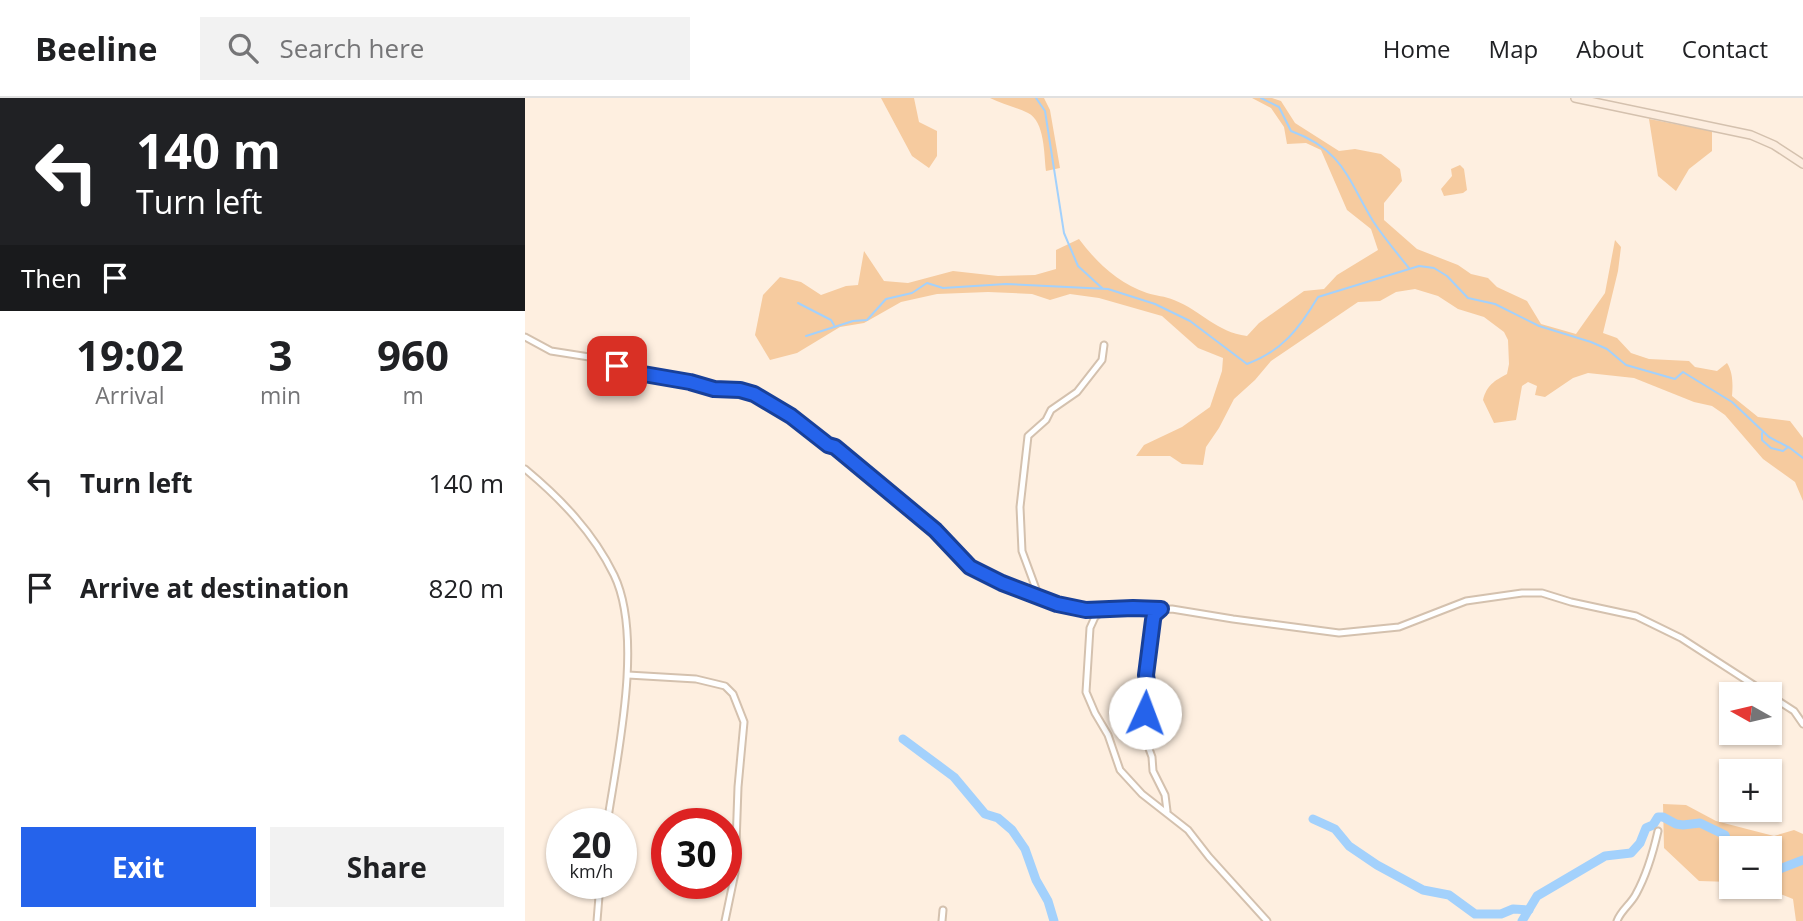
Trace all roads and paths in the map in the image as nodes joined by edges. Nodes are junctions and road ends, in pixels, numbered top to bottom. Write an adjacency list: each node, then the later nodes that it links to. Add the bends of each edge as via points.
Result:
1 (1575, 98): 2 (main road, via 1751,135)
2 (1803, 164)
3 (525, 337): 6 (street, via 551,351 602,359 624,370 754,394 845,455 935,530 970,567)
4 (1104, 345): 6 (street, via 1101,360 1077,392 1051,410 1028,436 1020,507 1022,551)
5 (525, 469): 9 (street, via 559,497 593,538 615,577 625,612)
6 (1039, 597): 8 (street, via 1086,610)
7 (1161, 609): 8 (street); 10 (street, via 1339,633 1399,627 1466,601 1542,593 1636,616 1681,638 1794,711); 12 (street, via 1153,620 1144,735)
8 (1104, 610): 12 (street, via 1090,628 1086,692 1121,770 1142,794)
9 (628, 675): 11 (street); 17 (street, via 696,679 725,686 744,722 735,873)
10 (1803, 724)
11 (609, 808)
12 (1167, 812): 19 (street)
13 (1658, 831): 20 (street, via 1653,857 1636,896)
14 (599, 899): 16 (street)
15 (943, 910): 18 (street)
16 (597, 921)
17 (725, 921)
18 (942, 921)
19 (1268, 921)
20 (1617, 921)

